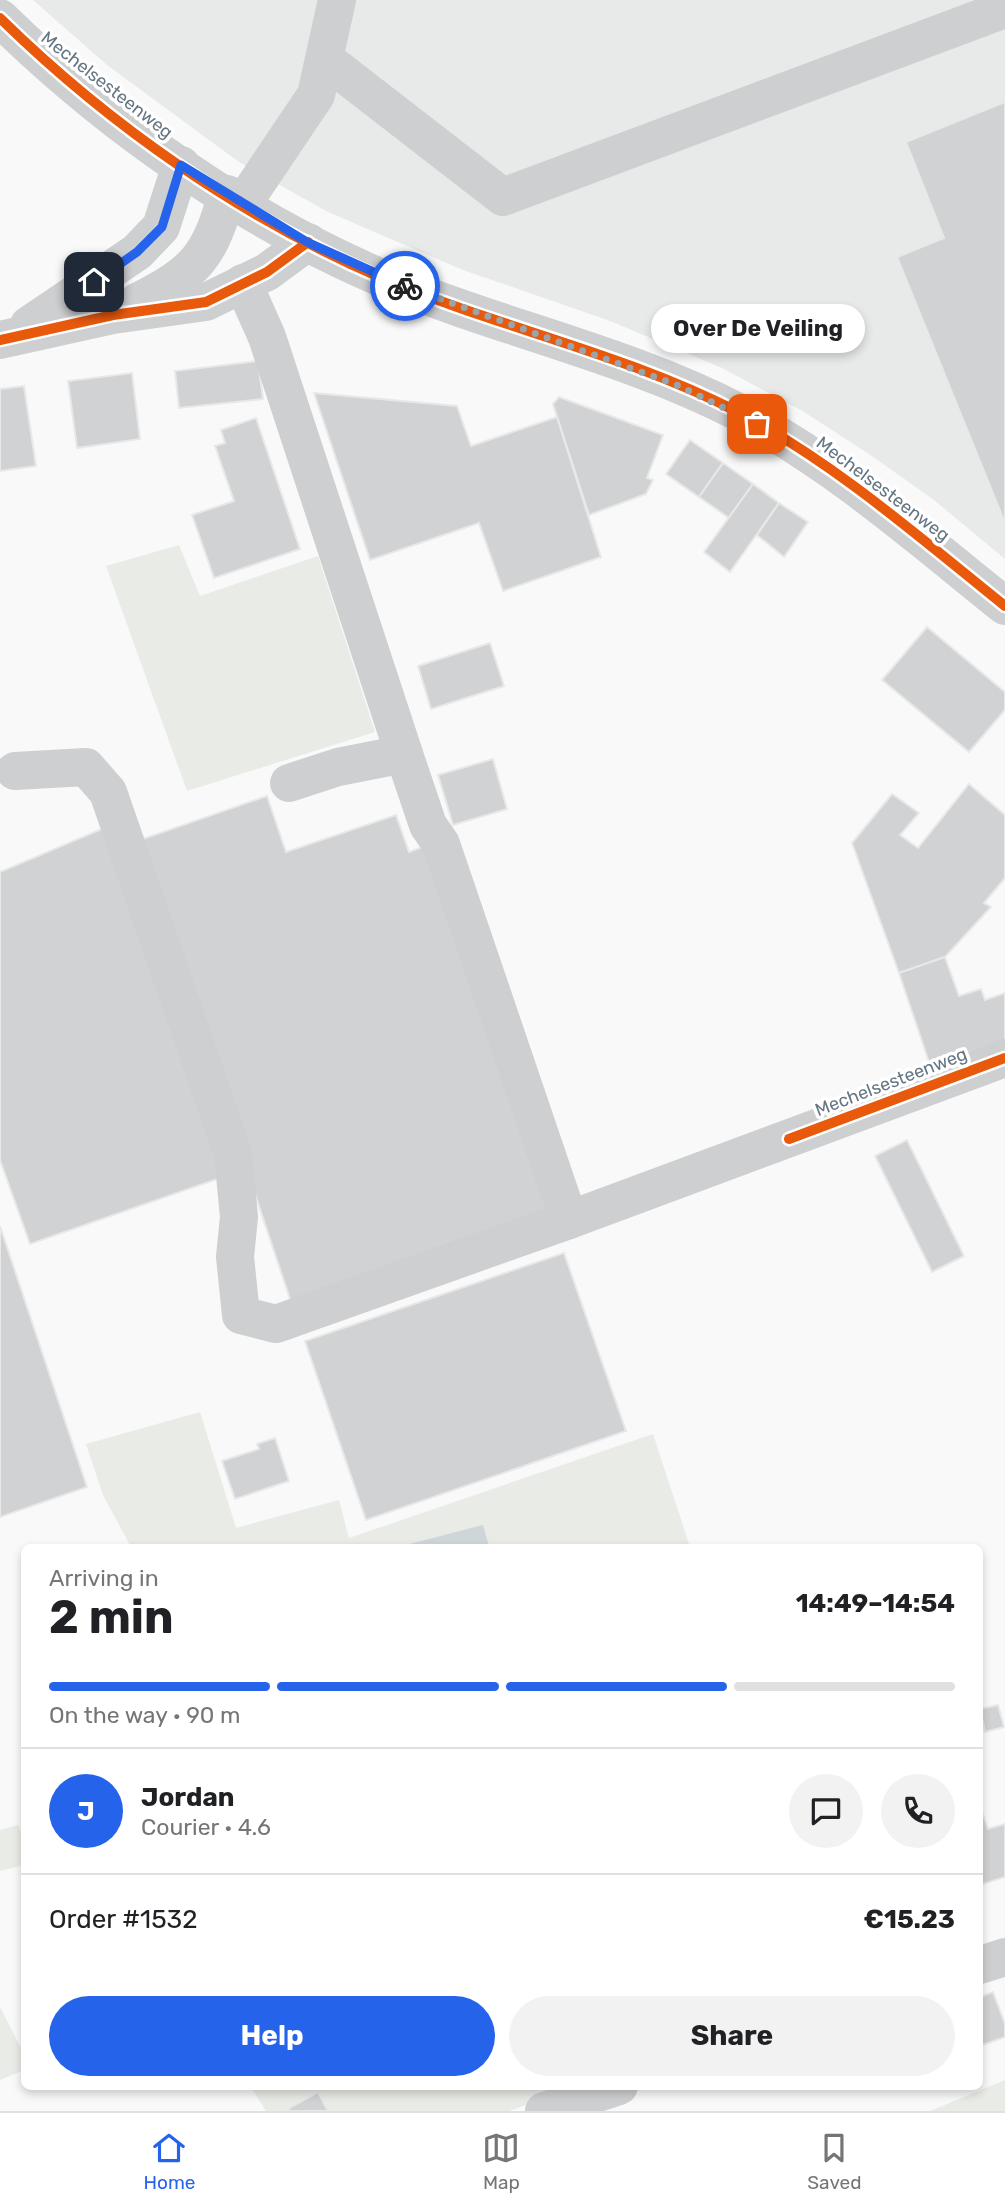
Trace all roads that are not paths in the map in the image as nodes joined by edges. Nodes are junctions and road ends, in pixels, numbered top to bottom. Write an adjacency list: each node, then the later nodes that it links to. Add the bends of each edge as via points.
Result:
1 (337, 0): 4 (street)
2 (1005, 9): 4 (street, via 503,197)
3 (0, 18): 5 (street, Mechelsesteenweg, via 90,98)
4 (326, 61): 6 (street, via 316,95)
5 (181, 165): 6 (street, Mechelsesteenweg); 10 (street, via 162,227 137,252)
6 (234, 199): 7 (street, Mechelsesteenweg); 9 (street, via 205,254 179,281)
7 (307, 242): 8 (street, via 267,272); 11 (street, Mechelsesteenweg, via 384,279 606,357 737,412 854,484)
8 (243, 283): 9 (street, via 206,302); 12 (street, via 267,337)
9 (113, 315): 10 (street)
10 (3, 340)
11 (1005, 606)
12 (404, 754): 14 (street, via 338,767); 16 (street, via 428,825 442,844)
13 (15, 772): 16 (street, Mechelsesteenweg, via 86,767 108,792 233,1154 241,1315 276,1324)
14 (289, 783)
15 (1005, 1058): 16 (street, Mechelsesteenweg)
16 (569, 1220)
17 (1005, 1957): 18 (street)
18 (983, 1964)
19 (607, 2090): 20 (street)
20 (544, 2111)

